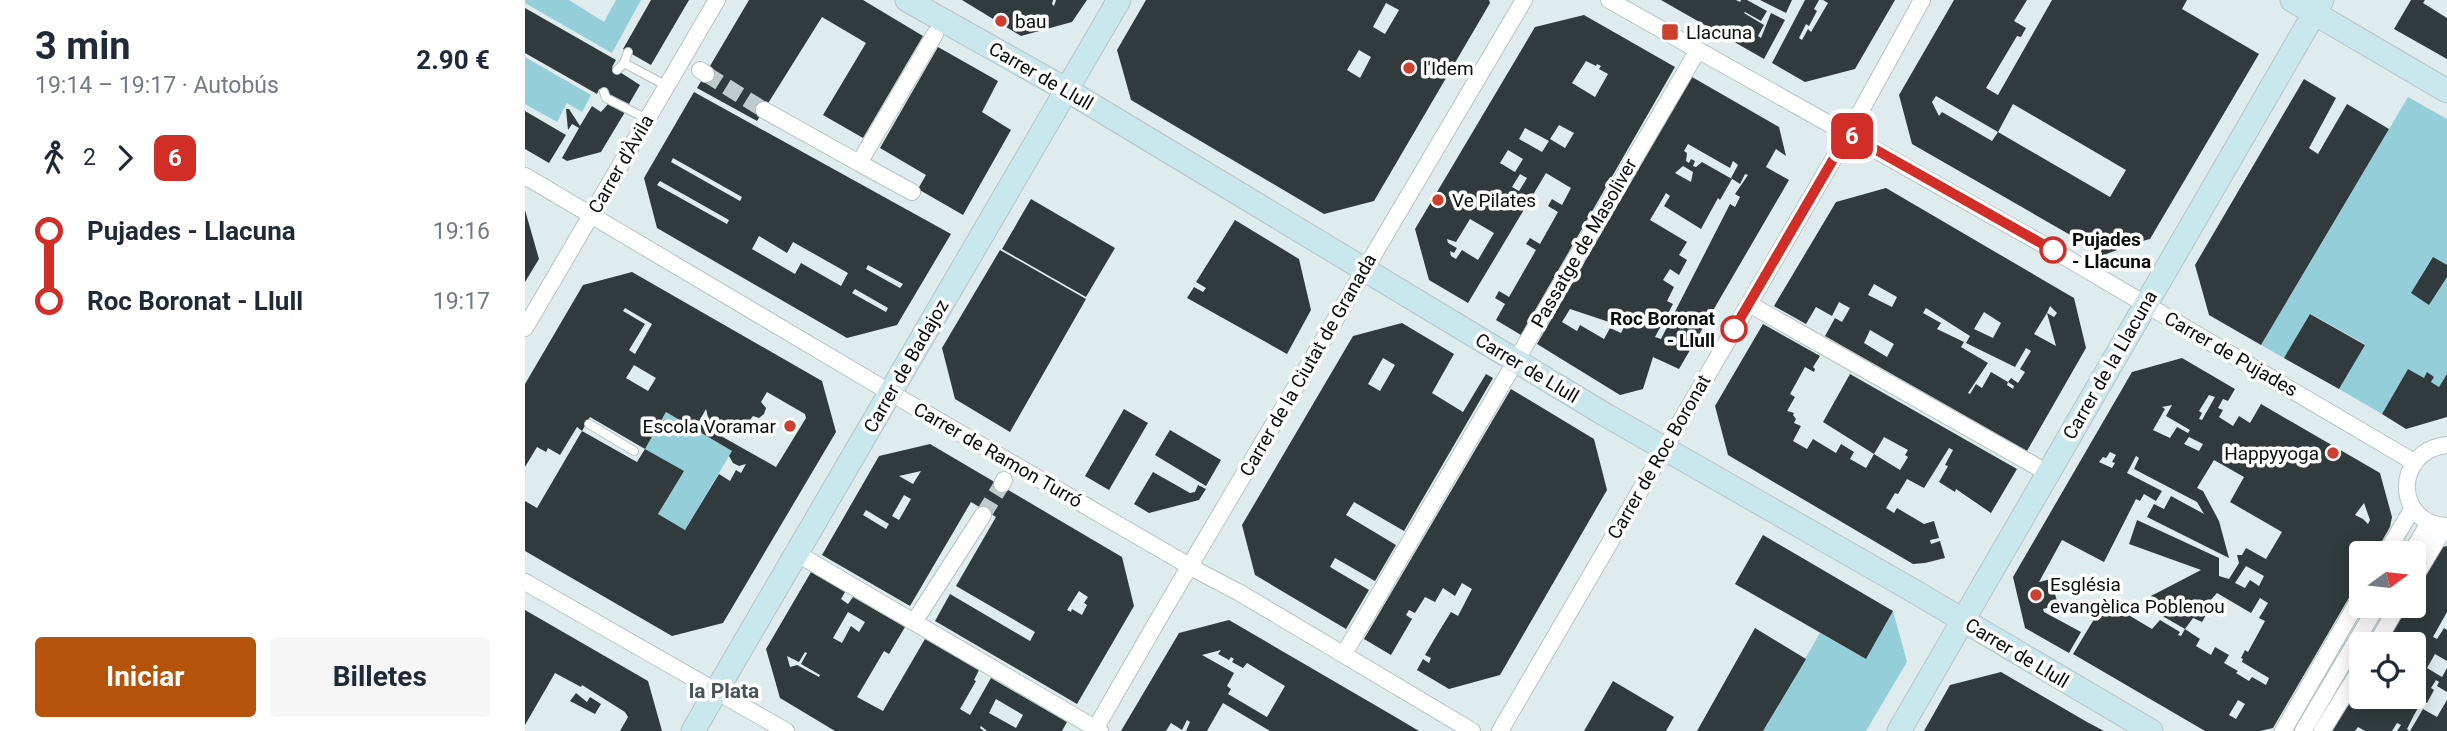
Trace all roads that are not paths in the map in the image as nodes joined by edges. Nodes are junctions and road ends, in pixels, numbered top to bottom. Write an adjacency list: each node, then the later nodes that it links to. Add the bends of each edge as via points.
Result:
1 (717, 0): 14 (street, Carrer d'Àvila)
2 (907, 0): 15 (street, Carrer de Llull)
3 (1119, 0): 15 (street, Carrer de Badajoz)
4 (1524, 0): 25 (street, Carrer de la Ciutat de Granada)
5 (1609, 0): 10 (street, Carrer de Pujades)
6 (1923, 0): 20 (street, Carrer de Roc Boronat)
7 (2292, 0): 8 (street)
8 (2318, 7): 16 (street); 27 (street, Carrer de la Llacuna)
9 (935, 34): 21 (street)
10 (1698, 50): 20 (street, Carrer de Pujades); 29 (street, Passatge de Masoliver)
11 (628, 52): 12 (lane)
12 (624, 63): 13 (lane); 14 (lane)
13 (617, 70)
14 (667, 86): 19 (street, Carrer d'Àvila)
15 (1067, 90): 25 (street, Carrer de Llull); 30 (street, Carrer de Badajoz)
16 (2447, 91)
17 (604, 92): 19 (lane, via 606,98)
18 (765, 110): 21 (street)
19 (647, 119): 24 (street, Carrer d'Àvila)
20 (1848, 134): 26 (street, Carrer de Roc Boronat); 27 (street, Carrer de Pujades)
21 (859, 163): 23 (street)
22 (525, 176): 24 (street, Carrer de Ramon Turró)
23 (912, 192)
24 (591, 216): 28 (street, Carrer d'Àvila); 30 (street, Carrer de Ramon Turró)
25 (1365, 269): 29 (street, Carrer de Llull); 45 (street, Carrer de la Ciutat de Granada)
26 (1749, 304): 33 (street, Carrer de Roc Boronat); 36 (street)
27 (2144, 304): 35 (street, Carrer de Pujades); 36 (street, Carrer de la Llacuna)
28 (525, 328)
29 (1515, 361): 33 (street, Carrer de Llull); 51 (street, Passatge de Masoliver)
30 (891, 393): 43 (street, Carrer de Badajoz); 45 (street, Carrer de Ramon Turró)
31 (589, 424): 34 (lane)
32 (2447, 444): 35 (street, via 2433,447)
33 (1664, 449): 49 (street, Carrer de Llull); 58 (street, Carrer de Roc Boronat)
34 (634, 451)
35 (2414, 462): 37 (street, via 2406,485)
36 (2048, 473): 49 (street, Carrer de la Llacuna)
37 (2413, 508): 39 (street, via 2430,523); 41 (street)
38 (983, 515): 50 (street)
39 (2446, 526): 44 (street)
40 (2426, 528): 42 (street)
41 (2393, 541)
42 (2418, 541)
43 (796, 553): 50 (street); 53 (street, Carrer de Badajoz)
44 (2426, 559)
45 (1190, 566): 51 (street, Carrer de Ramon Turró); 54 (street, Carrer de la Ciutat de Granada)
46 (525, 582): 53 (street)
47 (2349, 617): 61 (street)
48 (2370, 618): 62 (street)
49 (1962, 620): 59 (street, Carrer de la Llacuna); 60 (street, Carrer de Llull)
50 (914, 622): 54 (street)
51 (1345, 654): 57 (street, Carrer de Ramon Turró)
52 (2349, 687): 63 (street)
53 (717, 691): 55 (street, Carrer de Badajoz); 56 (street)
54 (1097, 730)
55 (693, 731)
56 (786, 731)
57 (1472, 731)
58 (1500, 731)
59 (1899, 731)
60 (2151, 731)
61 (2283, 731)
62 (2303, 731)
63 (2322, 731)

